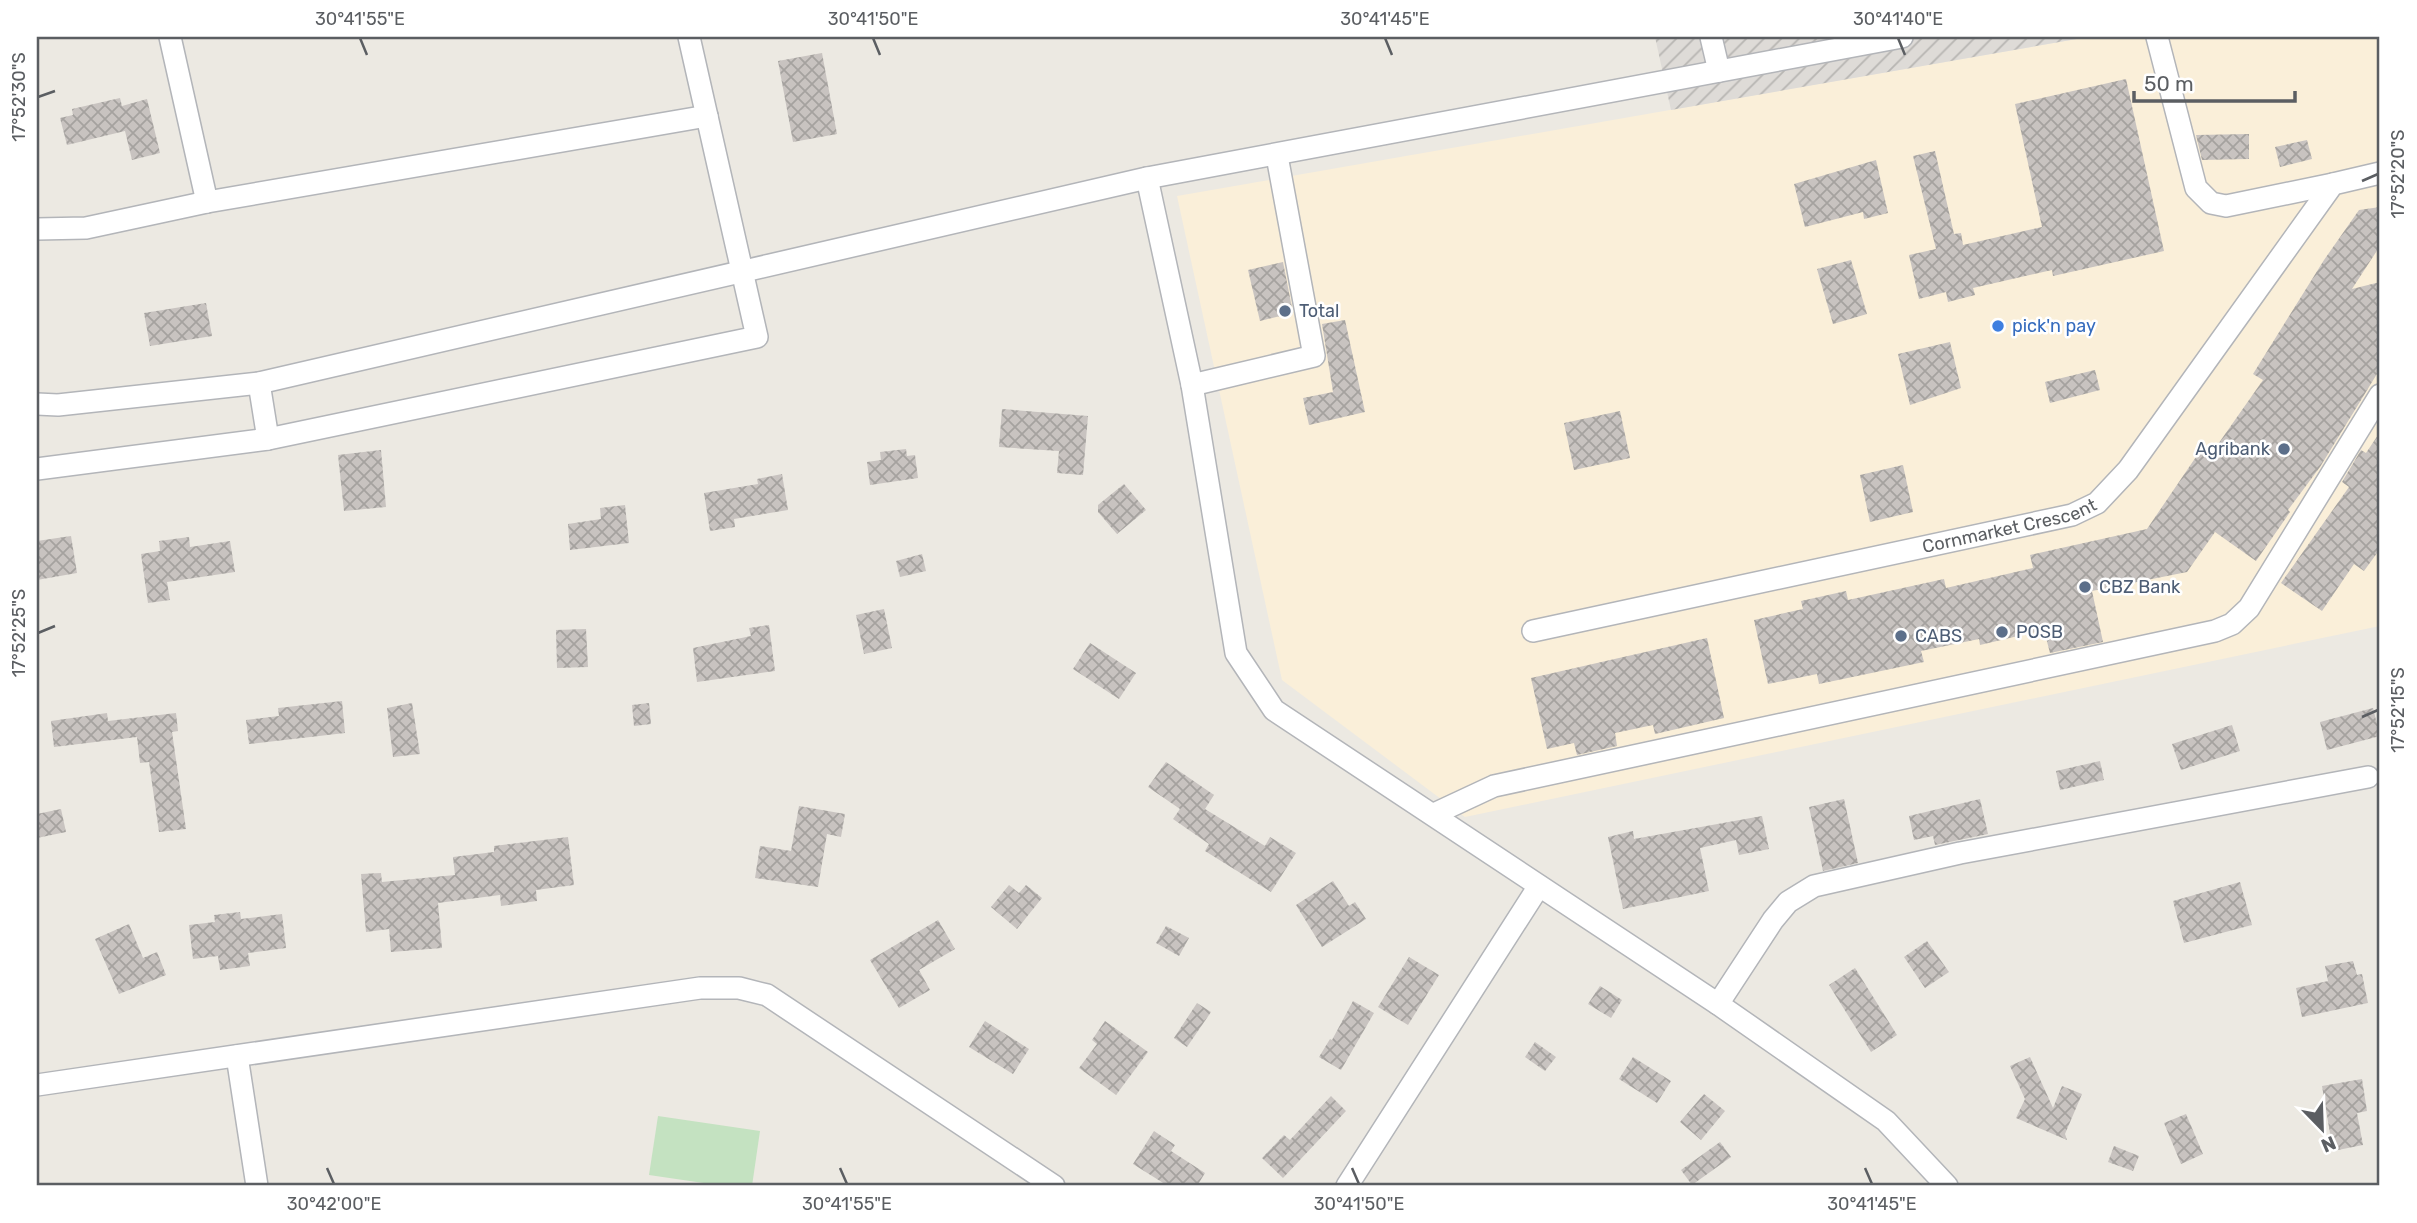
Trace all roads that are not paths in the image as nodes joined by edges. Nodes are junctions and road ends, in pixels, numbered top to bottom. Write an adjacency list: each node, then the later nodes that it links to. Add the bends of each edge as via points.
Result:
1 (170, 37): 12 (street)
2 (689, 37): 7 (street)
3 (1711, 37): 6 (street)
4 (1902, 37): 6 (street)
5 (2157, 37): 11 (street, via 2196,188 2210,203 2226,206)
6 (1719, 71): 8 (street)
7 (707, 116): 12 (street); 14 (street)
8 (1277, 156): 10 (street); 16 (street, via 1314,356)
9 (2380, 173): 11 (street)
10 (1147, 178): 14 (street); 16 (street)
11 (2333, 184): 21 (street, Cornmarket Crescent, via 2128,470 2097,503 2072,515)
12 (207, 202): 13 (street, via 86,229)
13 (37, 229)
14 (740, 272): 15 (street); 19 (street, via 757,337)
15 (259, 383): 18 (street); 19 (street)
16 (1192, 385): 23 (street, via 1236,653 1274,710)
17 (2380, 395): 23 (street, via 2249,608 2232,624 1494,786)
18 (37, 404)
19 (268, 439): 20 (street)
20 (37, 469)
21 (1533, 631)
22 (2368, 776): 25 (street, via 1960,853 1814,886 1788,902 1773,920)
23 (1434, 814): 24 (street)
24 (1539, 886): 25 (street); 30 (street)
25 (1718, 1004): 31 (street, via 1886,1121)
26 (237, 1056): 27 (street); 28 (street); 29 (street, via 700,988 739,988 767,995)
27 (37, 1085)
28 (257, 1186)
29 (1054, 1186)
30 (1347, 1186)
31 (1947, 1186)

